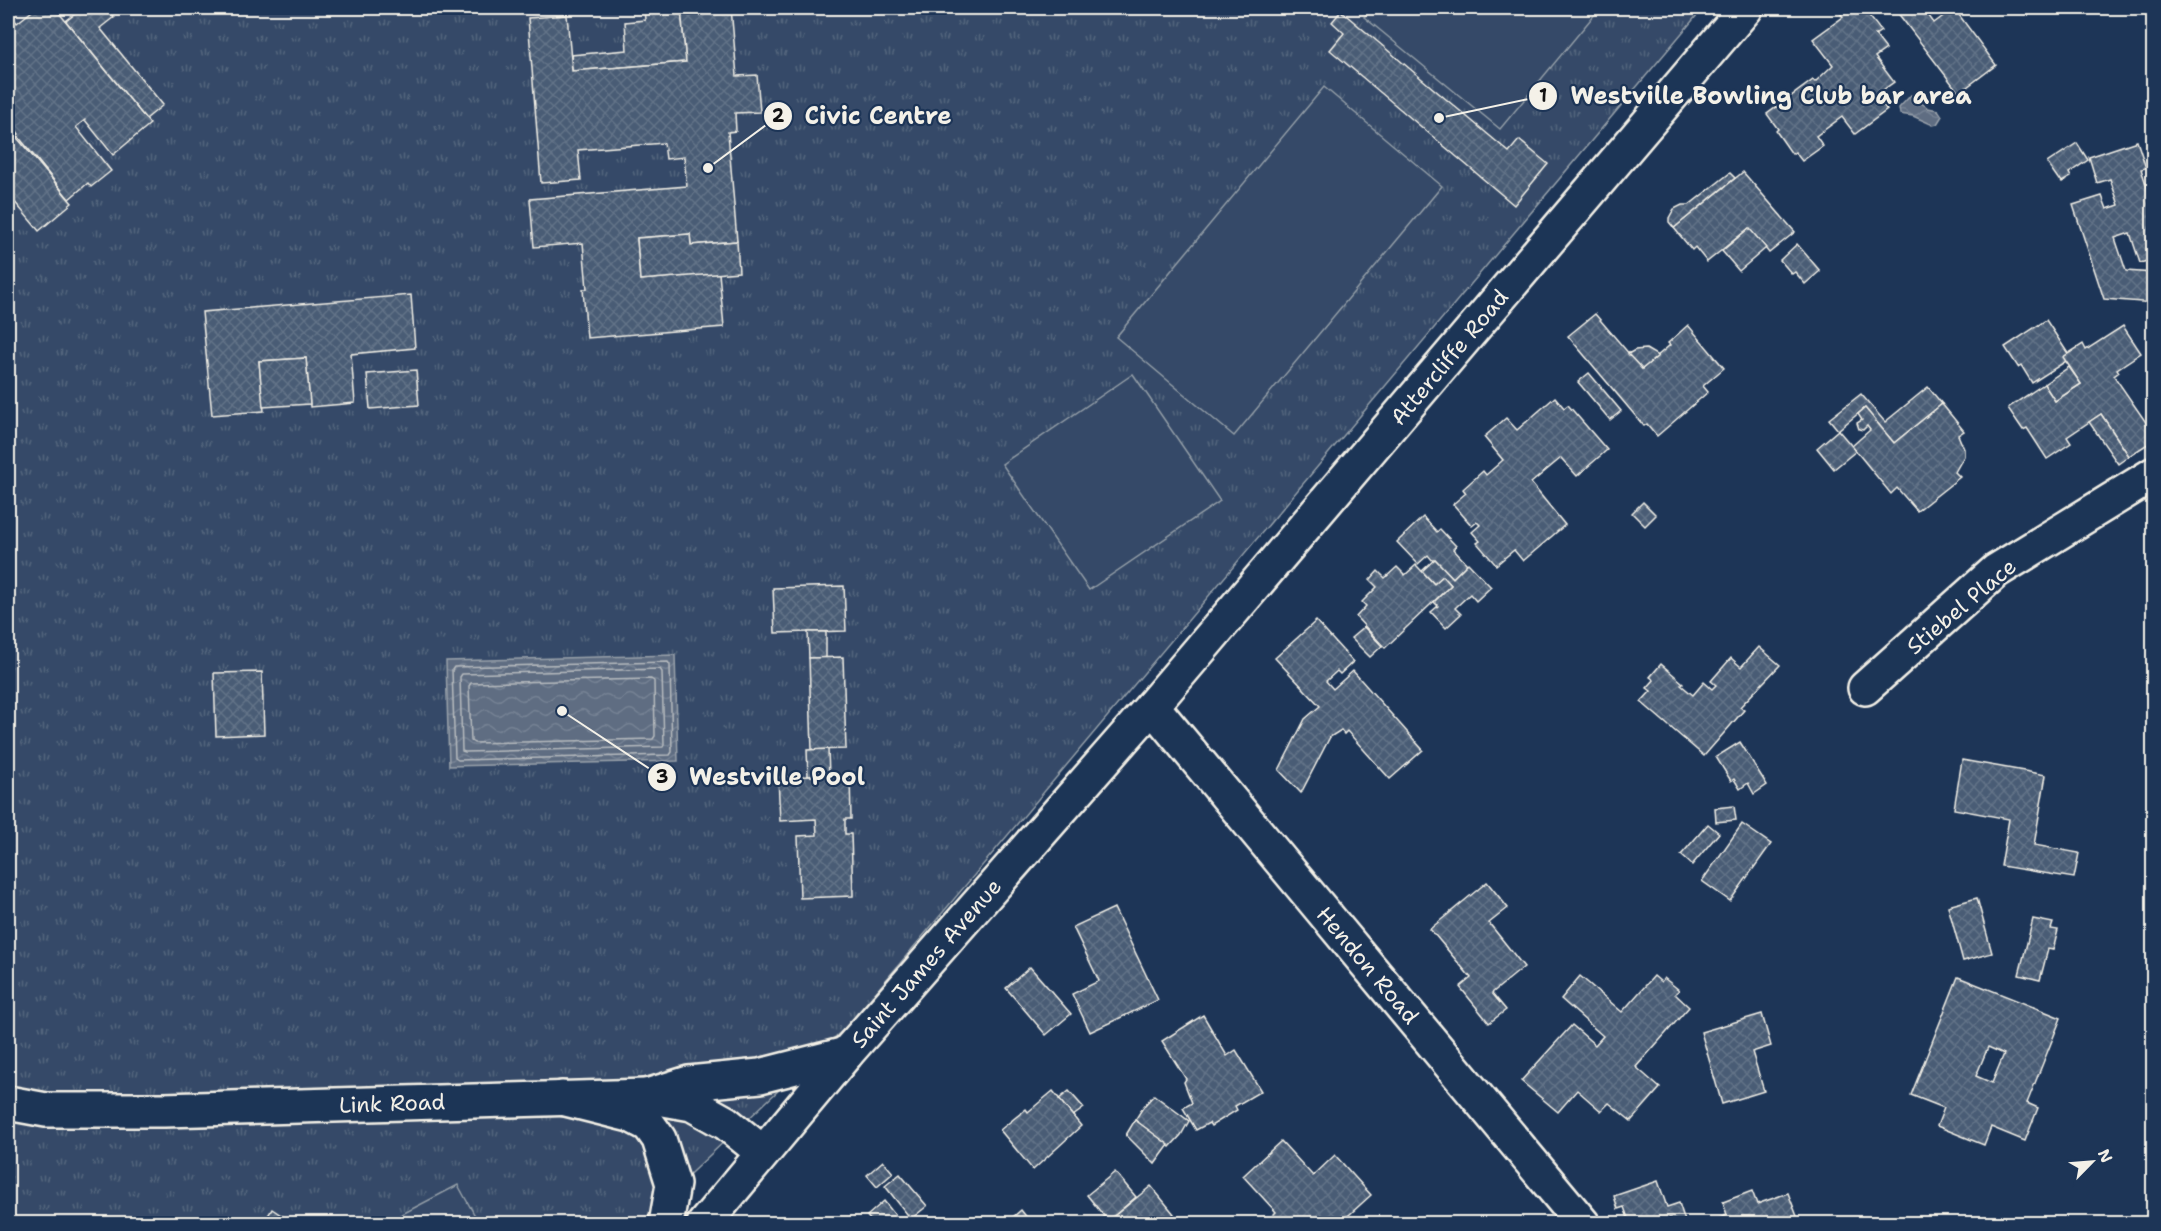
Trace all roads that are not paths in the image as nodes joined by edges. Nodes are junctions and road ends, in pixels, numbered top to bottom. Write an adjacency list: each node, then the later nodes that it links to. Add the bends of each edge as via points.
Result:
1 (1746, 8): 4 (main road, Attercliffe Road)
2 (2154, 474): 3 (main road, Stiebel Place, via 1996,571)
3 (1865, 688)
4 (1152, 706): 5 (main road, Saint James Avenue); 12 (main road, Hendon Road)
5 (846, 1054): 6 (main road, via 760,1076 690,1083); 9 (main road, Saint James Avenue)
6 (647, 1096): 7 (main road, Link Road); 9 (main road, Link Road, via 692,1104 726,1123)
7 (562, 1098): 8 (main road, Link Road, via 164,1110 46,1110); 10 (main road, via 630,1115 649,1125 659,1139 673,1184)
8 (8, 1103)
9 (762, 1152): 11 (main road, Saint James Avenue)
10 (666, 1224)
11 (704, 1224)
12 (1583, 1224)

